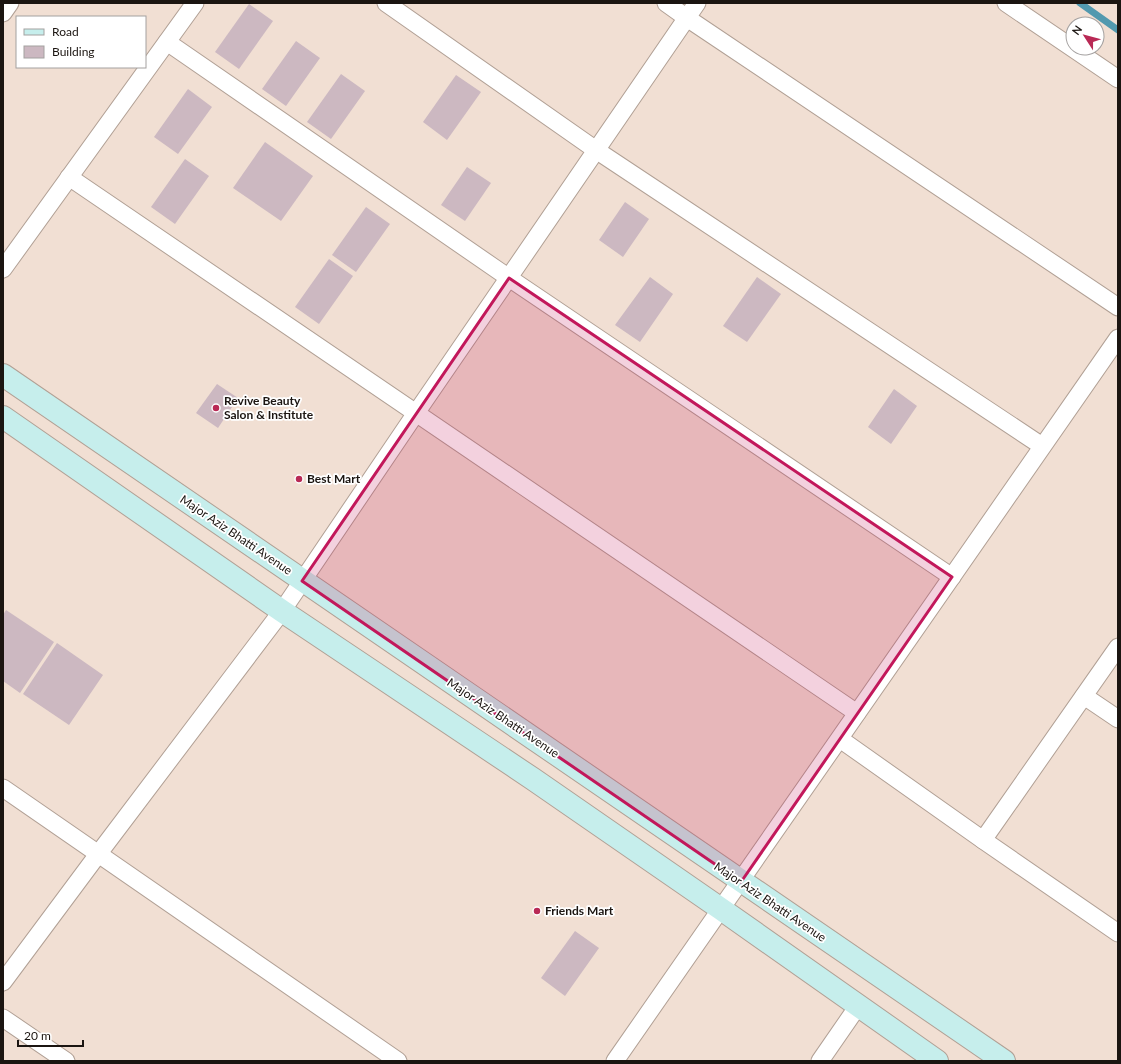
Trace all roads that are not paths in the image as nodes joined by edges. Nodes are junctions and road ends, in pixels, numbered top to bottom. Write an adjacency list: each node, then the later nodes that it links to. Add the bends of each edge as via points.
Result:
1 (10, 3): 7 (street)
2 (195, 3): 9 (street)
3 (386, 3): 11 (street)
4 (666, 3): 8 (street)
5 (697, 3): 8 (street)
6 (1006, 3): 10 (street)
7 (3, 13)
8 (687, 18): 11 (street); 15 (street)
9 (167, 42): 12 (street); 14 (street)
10 (1118, 79)
11 (596, 150): 14 (street); 20 (street)
12 (69, 178): 13 (street); 18 (street)
13 (3, 269)
14 (509, 278): 18 (street); 21 (street)
15 (1118, 307)
16 (1118, 338): 20 (street)
17 (3, 375): 22 (main road, Major Aziz Bhatti Avenue)
18 (416, 413): 22 (street); 26 (street)
19 (3, 417): 23 (main road)
20 (1042, 446): 21 (street)
21 (952, 577): 26 (street)
22 (302, 581): 23 (street); 32 (main road, Major Aziz Bhatti Avenue)
23 (282, 611): 31 (street); 33 (main road)
24 (1118, 647): 25 (street)
25 (1084, 696): 27 (street); 30 (street)
26 (857, 713): 28 (street)
27 (1118, 719)
28 (840, 739): 30 (street); 32 (street)
29 (3, 788): 31 (street)
30 (983, 840): 34 (street)
31 (99, 853): 35 (street); 39 (street)
32 (741, 882): 33 (street); 43 (main road, Major Aziz Bhatti Avenue)
33 (722, 909): 36 (main road); 40 (street)
34 (1118, 933)
35 (3, 982)
36 (858, 1006): 41 (street); 42 (main road)
37 (3, 1018): 38 (street)
38 (66, 1061)
39 (398, 1061)
40 (615, 1061)
41 (820, 1061)
42 (938, 1061)
43 (1004, 1061)

